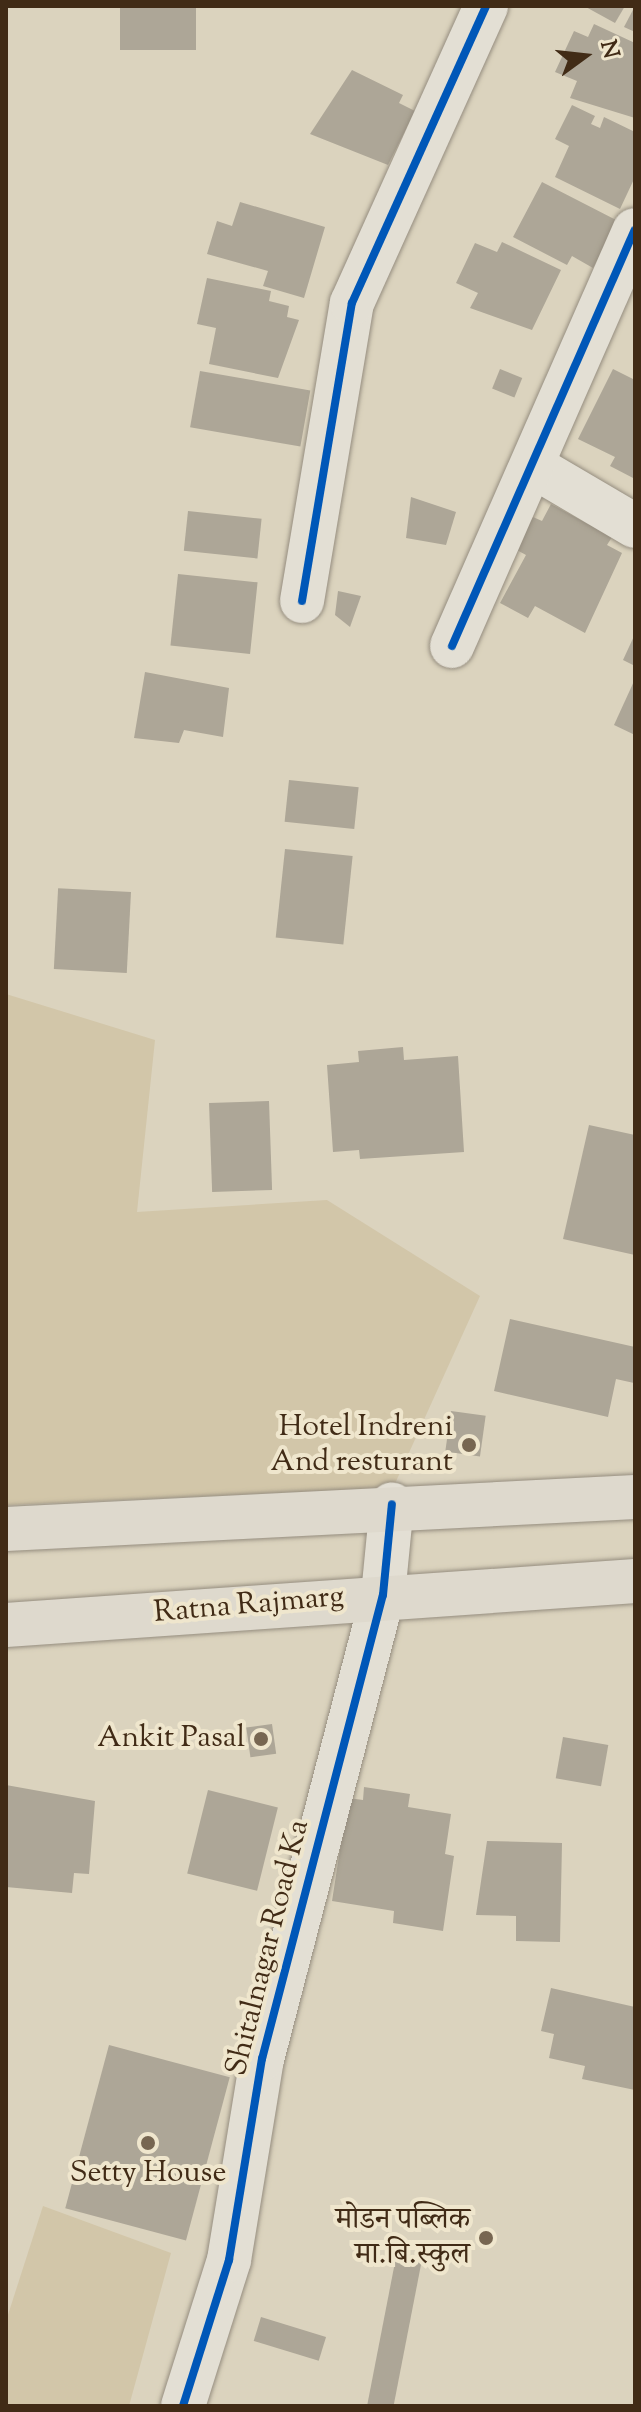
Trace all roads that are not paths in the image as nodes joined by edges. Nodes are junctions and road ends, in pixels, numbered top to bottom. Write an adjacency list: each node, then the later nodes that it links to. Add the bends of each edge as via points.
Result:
1 (486, 6): 5 (street, via 352,303)
2 (635, 230): 3 (street)
3 (533, 466): 4 (street); 6 (street)
4 (635, 526)
5 (302, 601)
6 (452, 646)
7 (635, 1497): 8 (highway)
8 (392, 1504): 9 (highway); 11 (street, Shitalnagar Road Ka)
9 (6, 1529)
10 (635, 1581): 11 (highway, Ratna Rajmarg)
11 (383, 1595): 12 (highway, Ratna Rajmarg); 13 (street, Shitalnagar Road Ka, via 262,2059 229,2260)
12 (6, 1625)
13 (183, 2406)

